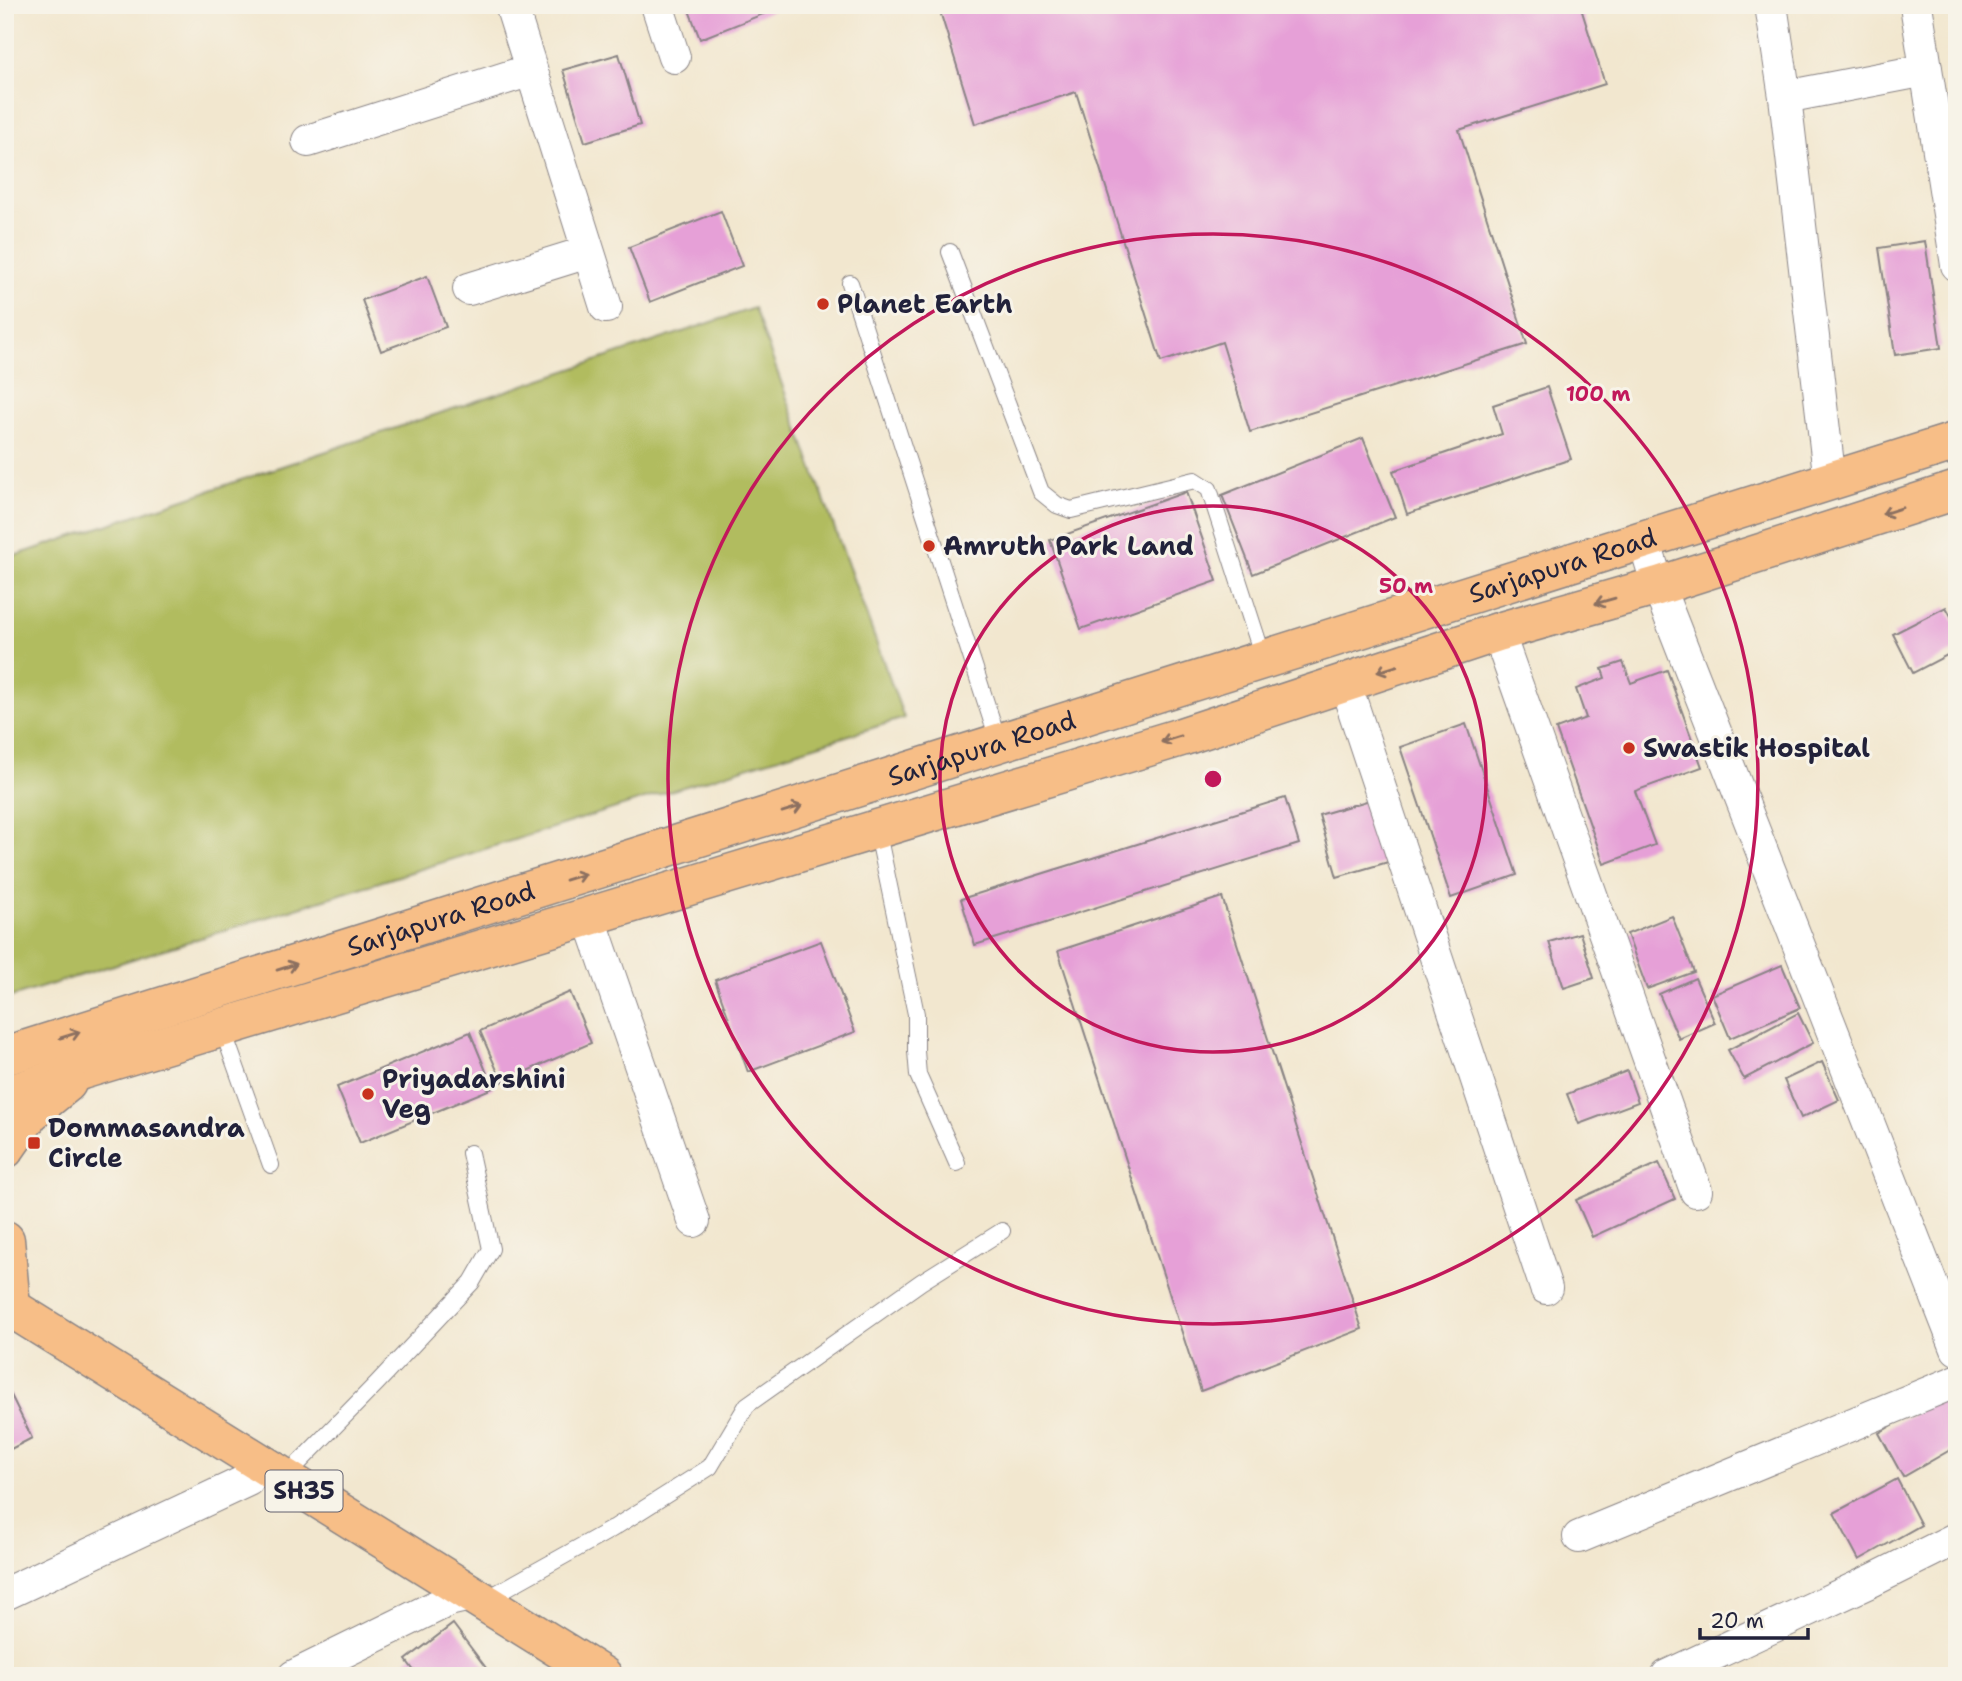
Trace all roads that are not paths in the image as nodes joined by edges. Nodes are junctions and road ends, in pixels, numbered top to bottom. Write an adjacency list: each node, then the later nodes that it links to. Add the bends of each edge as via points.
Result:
1 (511, 5): 6 (street)
2 (657, 5): 5 (street)
3 (1770, 5): 8 (street)
4 (1916, 5): 7 (street)
5 (674, 57)
6 (531, 71): 9 (street); 10 (street)
7 (1926, 71): 8 (street); 12 (street)
8 (1785, 97): 17 (street)
9 (308, 141)
10 (588, 251): 14 (street); 15 (street)
11 (950, 252): 22 (lane, via 1041,492 1071,510 1195,480 1202,483 1209,489)
12 (1957, 265)
13 (850, 283): 24 (lane)
14 (469, 289)
15 (606, 307)
16 (1957, 442): 17 (main road, Sarjapura Road)
17 (1830, 482): 19 (main road, Sarjapura Road)
18 (1957, 490): 20 (main road, Sarjapura Road, one-way to 20)
19 (1644, 540): 20 (street); 22 (main road, Sarjapura Road)
20 (1658, 586): 21 (main road, Sarjapura Road, one-way to 21); 41 (street)
21 (1498, 632): 23 (main road, Sarjapura Road, one-way to 23); 35 (street)
22 (1264, 660): 24 (main road, Sarjapura Road)
23 (1345, 683): 25 (main road, Sarjapura Road, one-way to 25); 39 (street)
24 (999, 743): 28 (main road, Sarjapura Road, one-way to 24)
25 (877, 829): 26 (main road, Sarjapura Road); 33 (lane, via 916,1014 918,1075)
26 (589, 916): 27 (main road, Sarjapura Road); 36 (street)
27 (222, 1028): 29 (main road, Sarjapura Road); 34 (lane)
28 (5, 1056)
29 (82, 1070): 30 (main road, Sarjapura Road); 31 (main road, via 30,1113)
30 (5, 1096)
31 (5, 1150)
32 (470, 1153): 43 (lane, via 491,1249 472,1282 377,1383)
33 (957, 1163)
34 (271, 1165)
35 (1696, 1191)
36 (694, 1221)
37 (1002, 1231): 47 (lane, via 921,1282 747,1405 710,1467 611,1529)
38 (5, 1240): 40 (main road)
39 (1546, 1288)
40 (7, 1315): 43 (main road, SH35)
41 (1957, 1349)
42 (1957, 1381): 44 (street)
43 (266, 1479): 46 (street); 47 (main road, SH35)
44 (1579, 1537)
45 (1957, 1538): 51 (street)
46 (5, 1594)
47 (468, 1599): 48 (street); 49 (main road, SH35); 50 (main road, SH35)
48 (294, 1676)
49 (561, 1676)
50 (603, 1676)
51 (1667, 1676)

